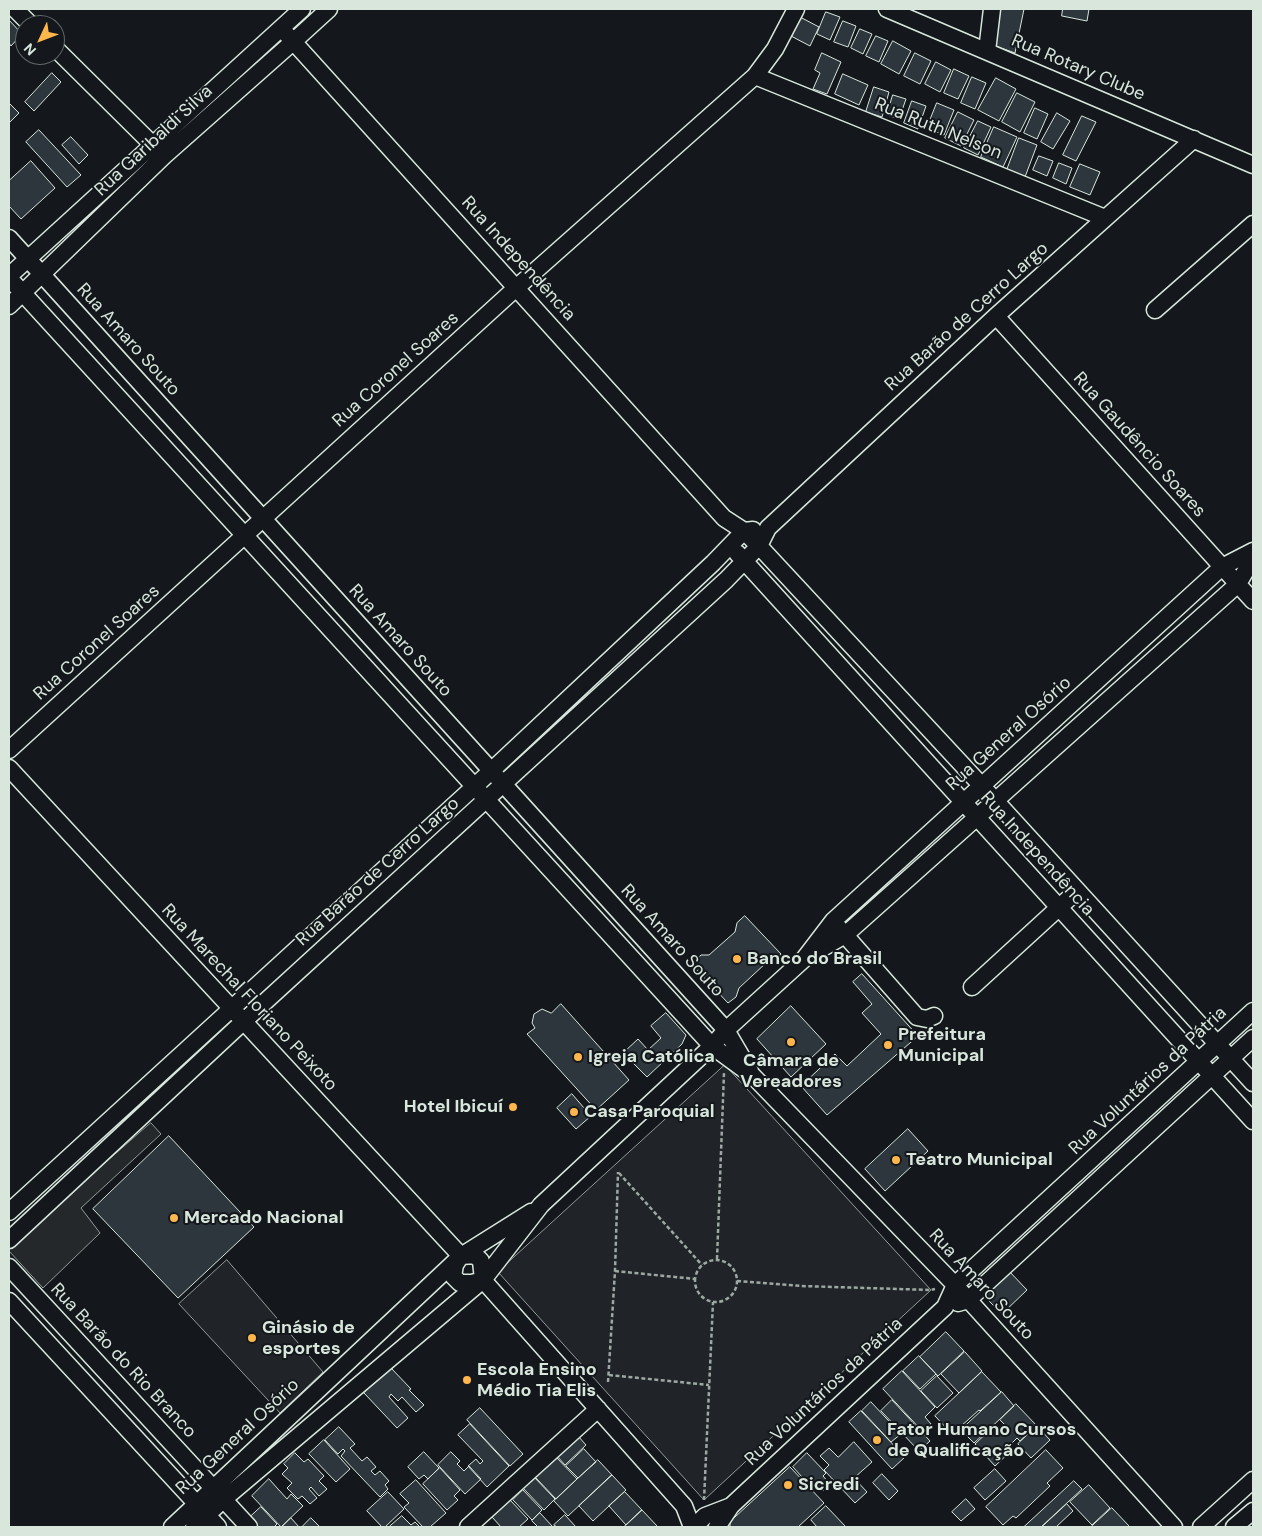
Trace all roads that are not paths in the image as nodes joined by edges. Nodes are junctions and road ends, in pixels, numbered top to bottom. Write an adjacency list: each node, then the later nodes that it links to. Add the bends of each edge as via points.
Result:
1 (302, 9): 6 (street, Rua Garibaldi Silva)
2 (328, 9): 7 (street, Rua Garibaldi Silva)
3 (796, 9): 10 (street, Rua Coronel Soares, via 775,49)
4 (887, 9): 8 (street, Rua Rotary Clube)
5 (992, 9): 8 (street)
6 (281, 28): 7 (street, Rua Independência); 12 (street, Rua Garibaldi Silva)
7 (294, 42): 12 (street, Rua Garibaldi Silva); 20 (street, Rua Independência)
8 (987, 51): 11 (street, Rua Rotary Clube)
9 (65, 58): 12 (street)
10 (755, 76): 14 (street, Rua Ruth Nelson); 20 (street, Rua Coronel Soares)
11 (1194, 139): 13 (street, Rua Rotary Clube); 14 (street, Rua Barão de Cerro Largo)
12 (158, 151): 17 (street, Rua Garibaldi Silva); 18 (street, Rua Garibaldi Silva)
13 (1253, 165)
14 (1105, 218): 24 (street, Rua Barão de Cerro Largo)
15 (1253, 224): 23 (street)
16 (9, 238): 17 (street, Rua Amaro Souto)
17 (28, 259): 18 (street, Rua Amaro Souto); 19 (street, Rua Garibaldi Silva)
18 (42, 275): 21 (street, Rua Garibaldi Silva); 26 (street, Rua Amaro Souto)
19 (9, 277): 21 (street, Rua Amaro Souto)
20 (516, 288): 25 (street, Rua Independência); 26 (street, Rua Coronel Soares)
21 (23, 293): 22 (street, Rua Garibaldi Silva); 29 (street, Rua Amaro Souto)
22 (9, 306)
23 (1154, 310)
24 (996, 316): 27 (street, Rua Barão de Cerro Largo); 35 (street, Rua Gaudêncio Soares)
25 (724, 518): 28 (street, Rua Independência); 30 (street, Rua Independência)
26 (263, 519): 29 (street, Rua Coronel Soares); 48 (street, Rua Amaro Souto)
27 (768, 528): 28 (street); 31 (street, Rua Barão de Cerro Largo)
28 (744, 531): 30 (street, Rua Barão de Cerro Largo); 31 (street, Rua Independência)
29 (244, 535): 46 (street, Rua Coronel Soares); 51 (street, Rua Amaro Souto)
30 (730, 545): 34 (street, Rua Independência); 37 (street, Rua Barão de Cerro Largo)
31 (759, 546): 34 (street, Rua Barão de Cerro Largo); 43 (street, Rua Independência)
32 (1253, 551): 35 (street, Rua General Osório)
33 (1253, 558): 36 (street, Rua General Osório)
34 (744, 561): 39 (street, Rua Barão de Cerro Largo); 45 (street, Rua Independência)
35 (1222, 567): 36 (street, Rua Gaudêncio Soares); 40 (street, Rua General Osório)
36 (1238, 584): 38 (street, Rua Gaudêncio Soares); 41 (street, Rua General Osório)
37 (687, 587): 39 (street); 42 (street, Rua Barão de Cerro Largo)
38 (1253, 601)
39 (701, 602): 44 (street, Rua Barão de Cerro Largo)
40 (1140, 642): 41 (street); 50 (street, Rua General Osório)
41 (1156, 656): 53 (street, Rua General Osório)
42 (570, 697): 44 (street); 48 (street, Rua Barão de Cerro Largo)
43 (902, 700): 45 (street); 50 (street, Rua Independência)
44 (583, 710): 49 (street, Rua Barão de Cerro Largo)
45 (885, 717): 54 (street, Rua Independência)
46 (9, 750)
47 (9, 768): 64 (street, Rua Marechal Floriano Peixoto)
48 (490, 771): 49 (street, Rua Amaro Souto); 51 (street, Rua Barão de Cerro Largo)
49 (502, 784): 52 (street, Rua Barão de Cerro Largo); 68 (street, Rua Amaro Souto)
50 (981, 785): 53 (street, Rua Independência); 54 (street, Rua General Osório)
51 (474, 787): 52 (street, Rua Amaro Souto); 59 (street, Rua Barão de Cerro Largo)
52 (486, 800): 61 (street, Rua Barão de Cerro Largo); 71 (street, Rua Amaro Souto)
53 (995, 800): 55 (street, Rua General Osório); 56 (street, Rua Independência)
54 (963, 802): 55 (street, Rua Independência); 58 (street, Rua General Osório)
55 (977, 817): 57 (street, Rua Independência); 60 (street, Rua General Osório)
56 (1078, 891): 57 (street); 70 (street, Rua Independência)
57 (1059, 907): 63 (street); 73 (street, Rua Independência)
58 (833, 921): 60 (street); 62 (street, Rua General Osório)
59 (317, 929): 61 (street); 64 (street, Rua Barão de Cerro Largo)
60 (845, 935): 62 (street, Rua General Osório); 66 (street, via 917,1017 927,1020)
61 (330, 943): 67 (street, Rua Barão de Cerro Largo)
62 (804, 960): 68 (street, Rua General Osório)
63 (972, 987)
64 (231, 1008): 67 (street, Rua Marechal Floriano Peixoto); 78 (street, Rua Barão de Cerro Largo)
65 (1253, 1011): 70 (street, Rua Voluntários da Pátria)
66 (934, 1016)
67 (244, 1022): 79 (street, Rua Barão de Cerro Largo); 87 (street, Rua Marechal Floriano Peixoto)
68 (726, 1030): 71 (street, Rua General Osório); 74 (street, Rua Amaro Souto)
69 (1253, 1038): 72 (street, Rua Voluntários da Pátria)
70 (1218, 1045): 72 (street, Rua Independência); 73 (street, Rua Voluntários da Pátria)
71 (712, 1046): 74 (street, Rua Amaro Souto); 83 (street, Rua General Osório)
72 (1231, 1058): 75 (street, Rua Voluntários da Pátria); 76 (street, Rua Independência)
73 (1199, 1062): 75 (street, Rua Independência); 82 (street, Rua Voluntários da Pátria)
74 (753, 1076): 90 (street, Rua Amaro Souto)
75 (1212, 1076): 77 (street, Rua Independência); 85 (street, Rua Voluntários da Pátria)
76 (1253, 1083)
77 (1253, 1121)
78 (106, 1122): 79 (street); 80 (street, Rua Barão de Cerro Largo)
79 (121, 1136): 81 (street, Rua Barão de Cerro Largo)
80 (74, 1152): 81 (street); 84 (street, Rua Barão de Cerro Largo)
81 (88, 1166): 86 (street, Rua Barão de Cerro Largo)
82 (1045, 1203): 85 (street); 90 (street, Rua Voluntários da Pátria)
83 (541, 1205): 87 (street, Rua General Osório); 89 (street, Rua General Osório)
84 (9, 1212)
85 (1058, 1217): 91 (street, Rua Voluntários da Pátria)
86 (9, 1240)
87 (461, 1256): 89 (street, Rua Marechal Floriano Peixoto, via 475,1255 481,1261); 89 (street, via 453,1276 460,1283); 96 (street, Rua General Osório)
88 (9, 1267): 96 (street, Rua Barão do Rio Branco)
89 (483, 1280): 94 (street, Rua Marechal Floriano Peixoto); 96 (street, Rua General Osório)
90 (955, 1285): 91 (street, Rua Amaro Souto); 93 (street, Rua Voluntários da Pátria)
91 (968, 1300): 93 (street, Rua Voluntários da Pátria); 105 (street, Rua Amaro Souto)
92 (9, 1301): 97 (street)
93 (945, 1307): 99 (street, Rua Voluntários da Pátria, via 731,1506)
94 (598, 1409): 99 (street, Rua Marechal Floriano Peixoto, via 684,1506); 104 (street)
95 (1253, 1480): 106 (street)
96 (218, 1494): 97 (street, Rua General Osório); 103 (street, Rua Barão do Rio Branco)
97 (202, 1509): 100 (street, Rua General Osório); 101 (street, Rua General Osório); 102 (street)
98 (1253, 1510): 107 (street)
99 (705, 1525)
100 (172, 1527)
101 (194, 1527)
102 (218, 1527)
103 (249, 1527)
104 (468, 1527)
105 (1174, 1527)
106 (1201, 1527)
107 (1234, 1527)

